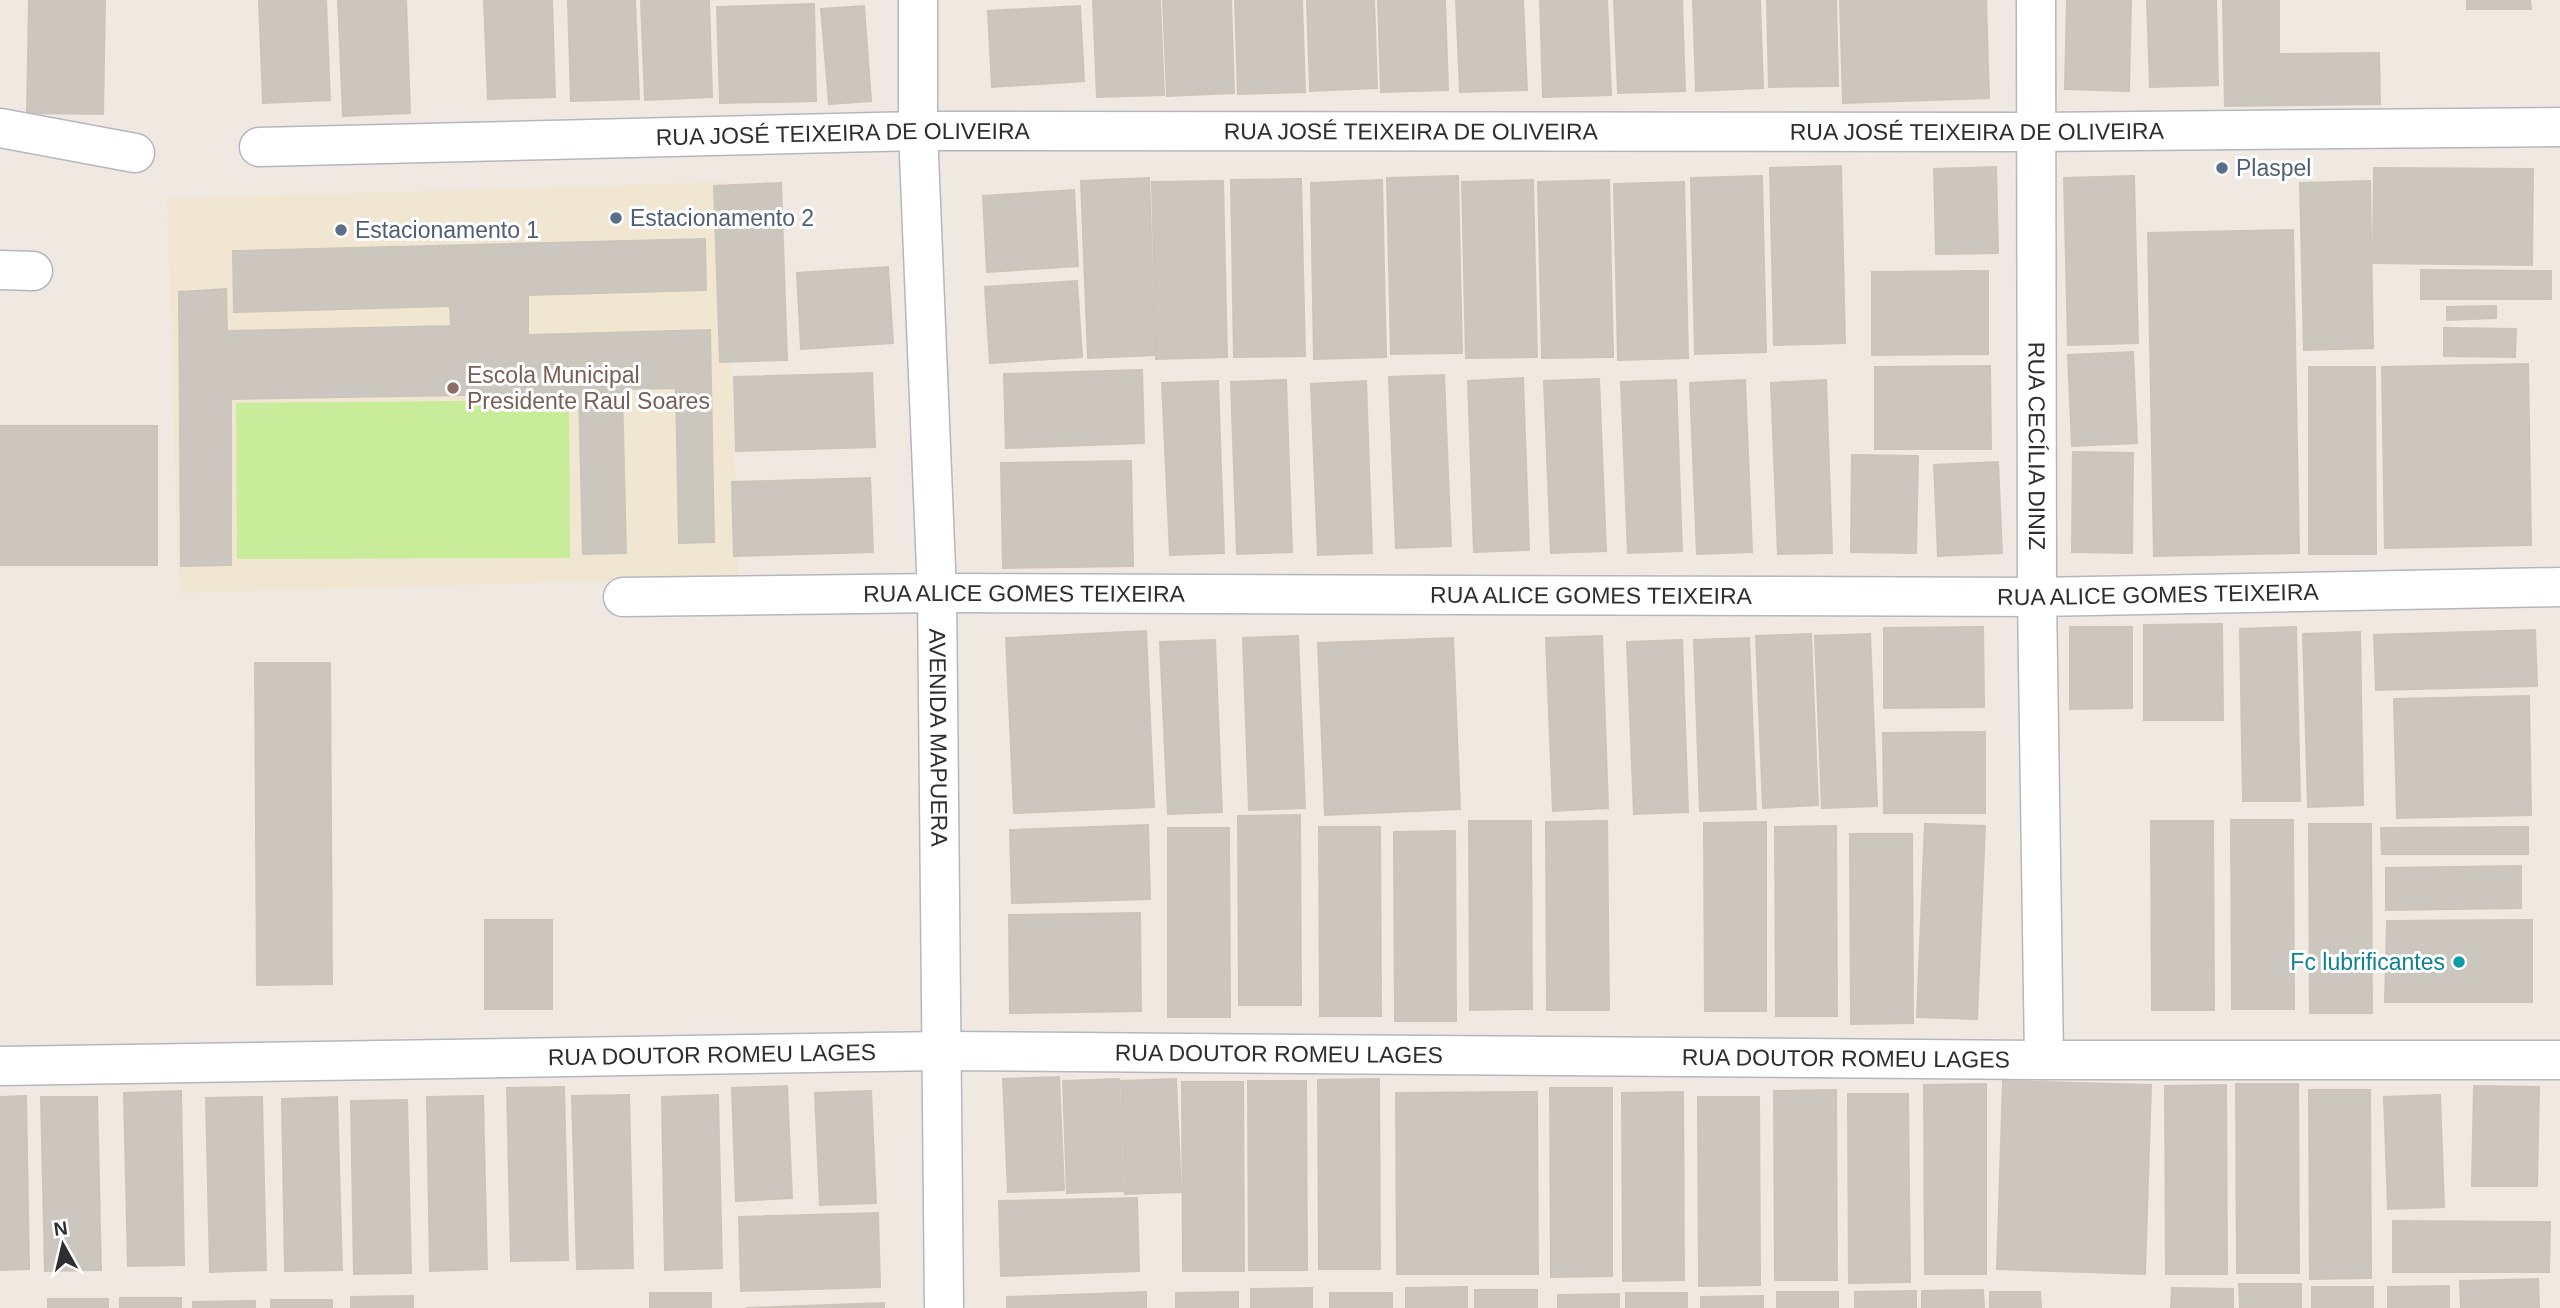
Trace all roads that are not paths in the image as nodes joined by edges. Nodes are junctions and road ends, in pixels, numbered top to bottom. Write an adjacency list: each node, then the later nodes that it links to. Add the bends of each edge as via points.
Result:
1 (918, 0): 5 (street, AVENIDA MAPUERA)
2 (2036, 0): 6 (street, RUA CECÍLIA DINIZ)
3 (2560, 127): 6 (street, RUA JOSÉ TEIXEIRA DE OLIVEIRA)
4 (0, 128): 8 (street)
5 (918, 131): 6 (street, RUA JOSÉ TEIXEIRA DE OLIVEIRA); 7 (street, RUA JOSÉ TEIXEIRA DE OLIVEIRA); 10 (street, AVENIDA MAPUERA)
6 (2036, 132): 12 (street, RUA CECÍLIA DINIZ)
7 (259, 147)
8 (135, 153)
9 (2560, 587): 12 (street, RUA ALICE GOMES TEIXEIRA)
10 (937, 593): 11 (street, RUA ALICE GOMES TEIXEIRA); 12 (street, RUA ALICE GOMES TEIXEIRA); 13 (street, AVENIDA MAPUERA)
11 (623, 597)
12 (2038, 597): 14 (street, RUA CECÍLIA DINIZ)
13 (942, 1052): 14 (street, RUA DOUTOR ROMEU LAGES); 16 (street, RUA DOUTOR ROMEU LAGES); 17 (street, AVENIDA MAPUERA)
14 (2044, 1060): 15 (street, RUA DOUTOR ROMEU LAGES)
15 (2560, 1060)
16 (0, 1066)
17 (944, 1308)

